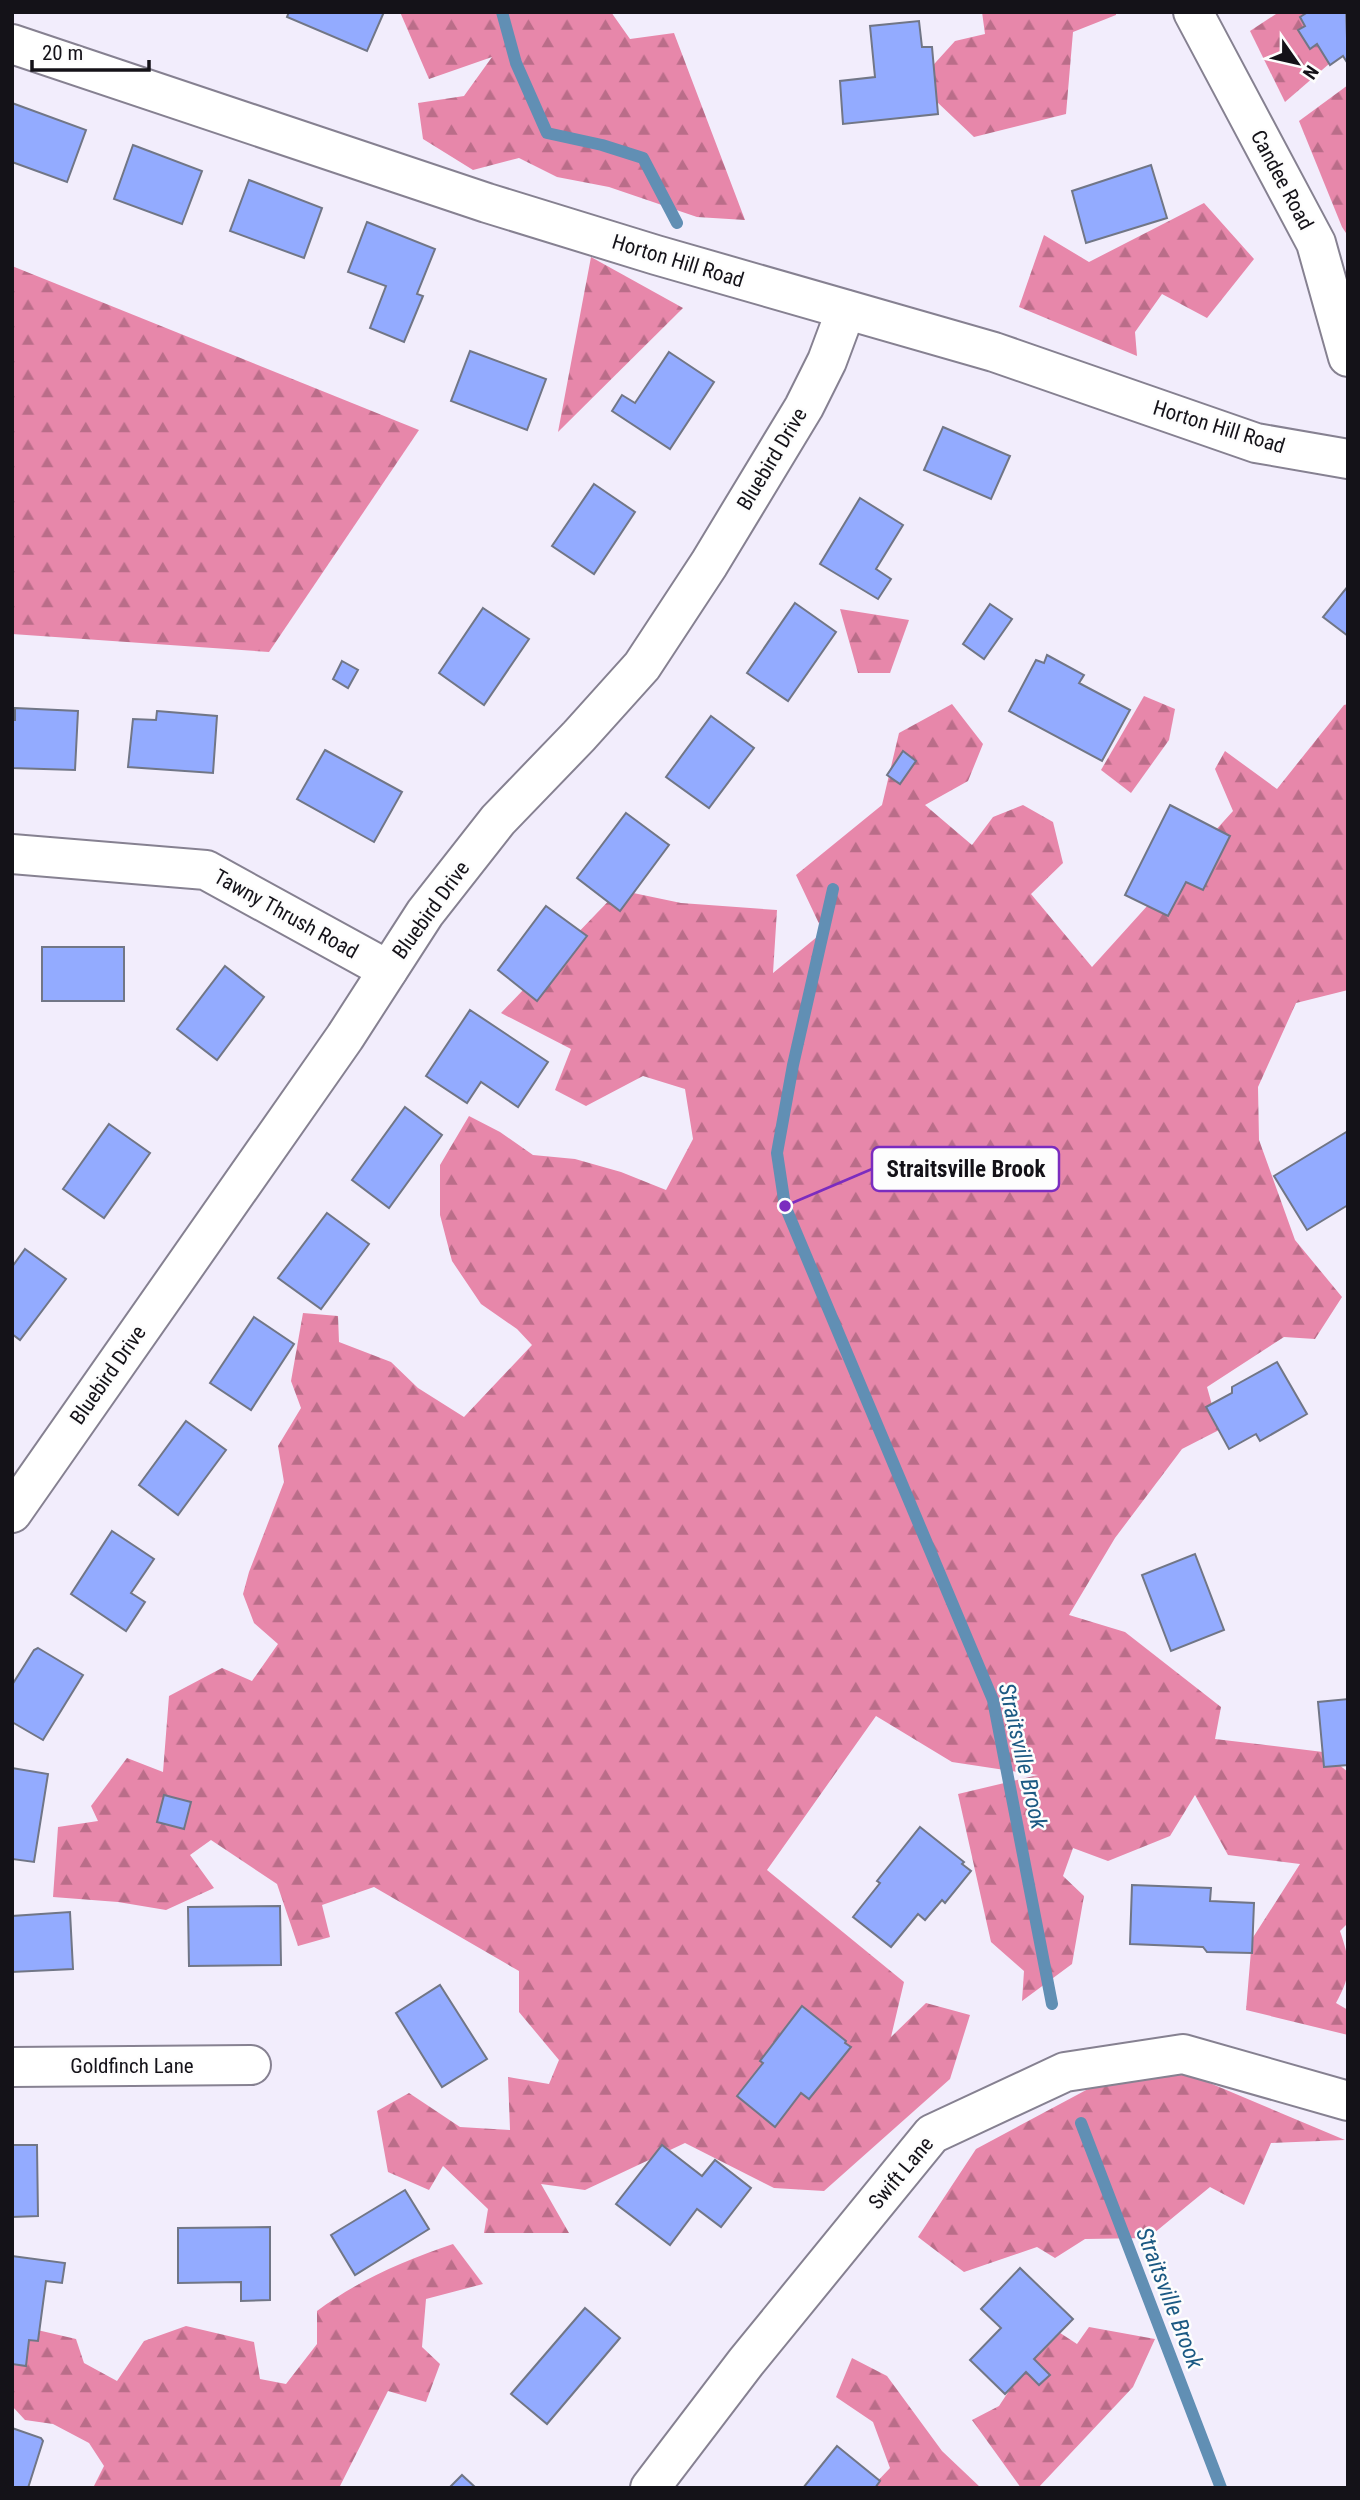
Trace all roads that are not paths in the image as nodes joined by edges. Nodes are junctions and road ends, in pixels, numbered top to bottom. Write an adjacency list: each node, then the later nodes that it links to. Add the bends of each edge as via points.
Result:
1 (1193, 12): 4 (street, Candee Road, via 1316,243)
2 (12, 44): 3 (street, Horton Hill Road, via 487,203)
3 (846, 310): 5 (street, Horton Hill Road, via 994,352 1256,443); 7 (street, Bluebird Drive, via 804,407 642,666 498,820 425,913)
4 (1348, 356)
5 (1348, 459)
6 (12, 854): 7 (street, Tawny Thrush Road, via 206,870)
7 (388, 970): 8 (street, Bluebird Drive, via 337,1049)
8 (16, 1501)
9 (251, 2065): 10 (street, Goldfinch Lane)
10 (12, 2067)
11 (1348, 2101): 12 (street, Swift Lane, via 1183,2054 1065,2072 932,2134)
12 (650, 2488)

